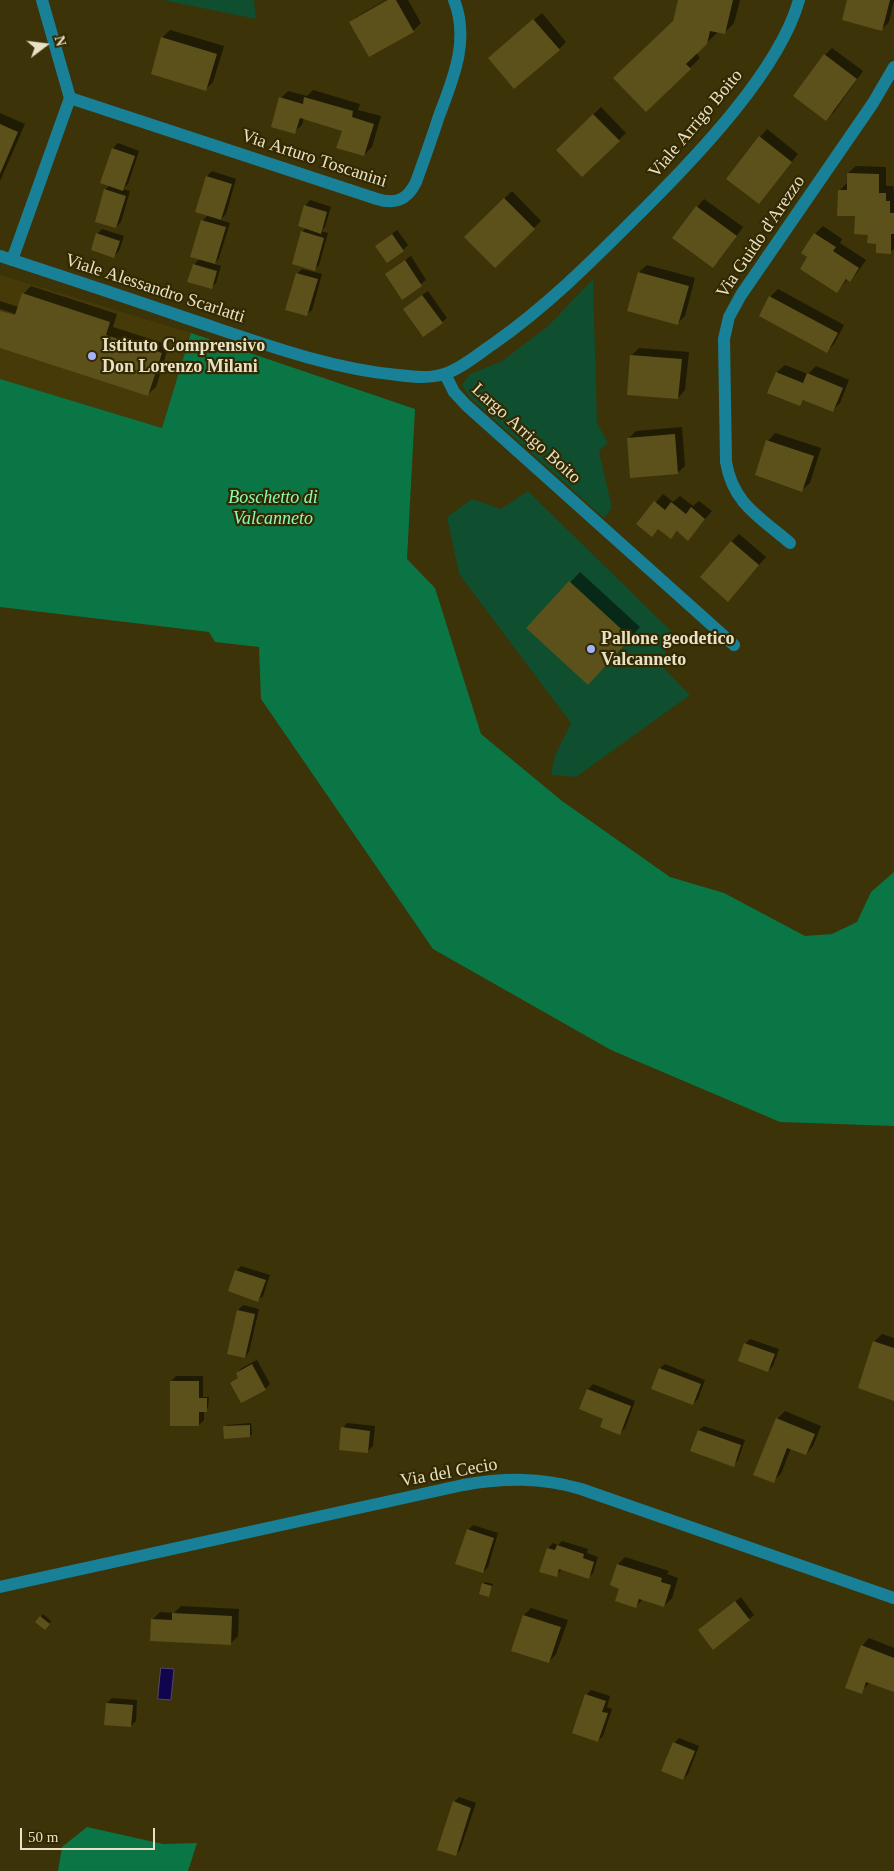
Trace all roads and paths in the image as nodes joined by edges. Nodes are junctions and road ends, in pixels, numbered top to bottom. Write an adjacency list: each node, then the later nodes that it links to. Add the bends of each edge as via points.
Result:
1 (42, 0): 5 (street)
2 (454, 0): 5 (street, Via Arturo Toscanini, via 461,32 454,75 416,182 398,201 377,199)
3 (799, 0): 6 (street, Viale Arrigo Boito, via 778,48 744,98 683,169)
4 (894, 67): 9 (street, Via Guido d'Arezzo, via 873,103 741,295 727,322 724,345 726,462 730,480 741,501)
5 (70, 98): 7 (street)
6 (598, 255): 8 (street, Largo Arrigo Boito, via 531,316 466,363)
7 (6, 258): 8 (street, Viale Alessandro Scarlatti, via 319,360 393,375 427,377)
8 (445, 374): 10 (street, Largo Arrigo Boito, via 452,389 466,405)
9 (790, 542)
10 (734, 645)
11 (0, 1587): 12 (street, Via del Cecio, via 463,1485 526,1479 581,1489)
12 (894, 1598)

